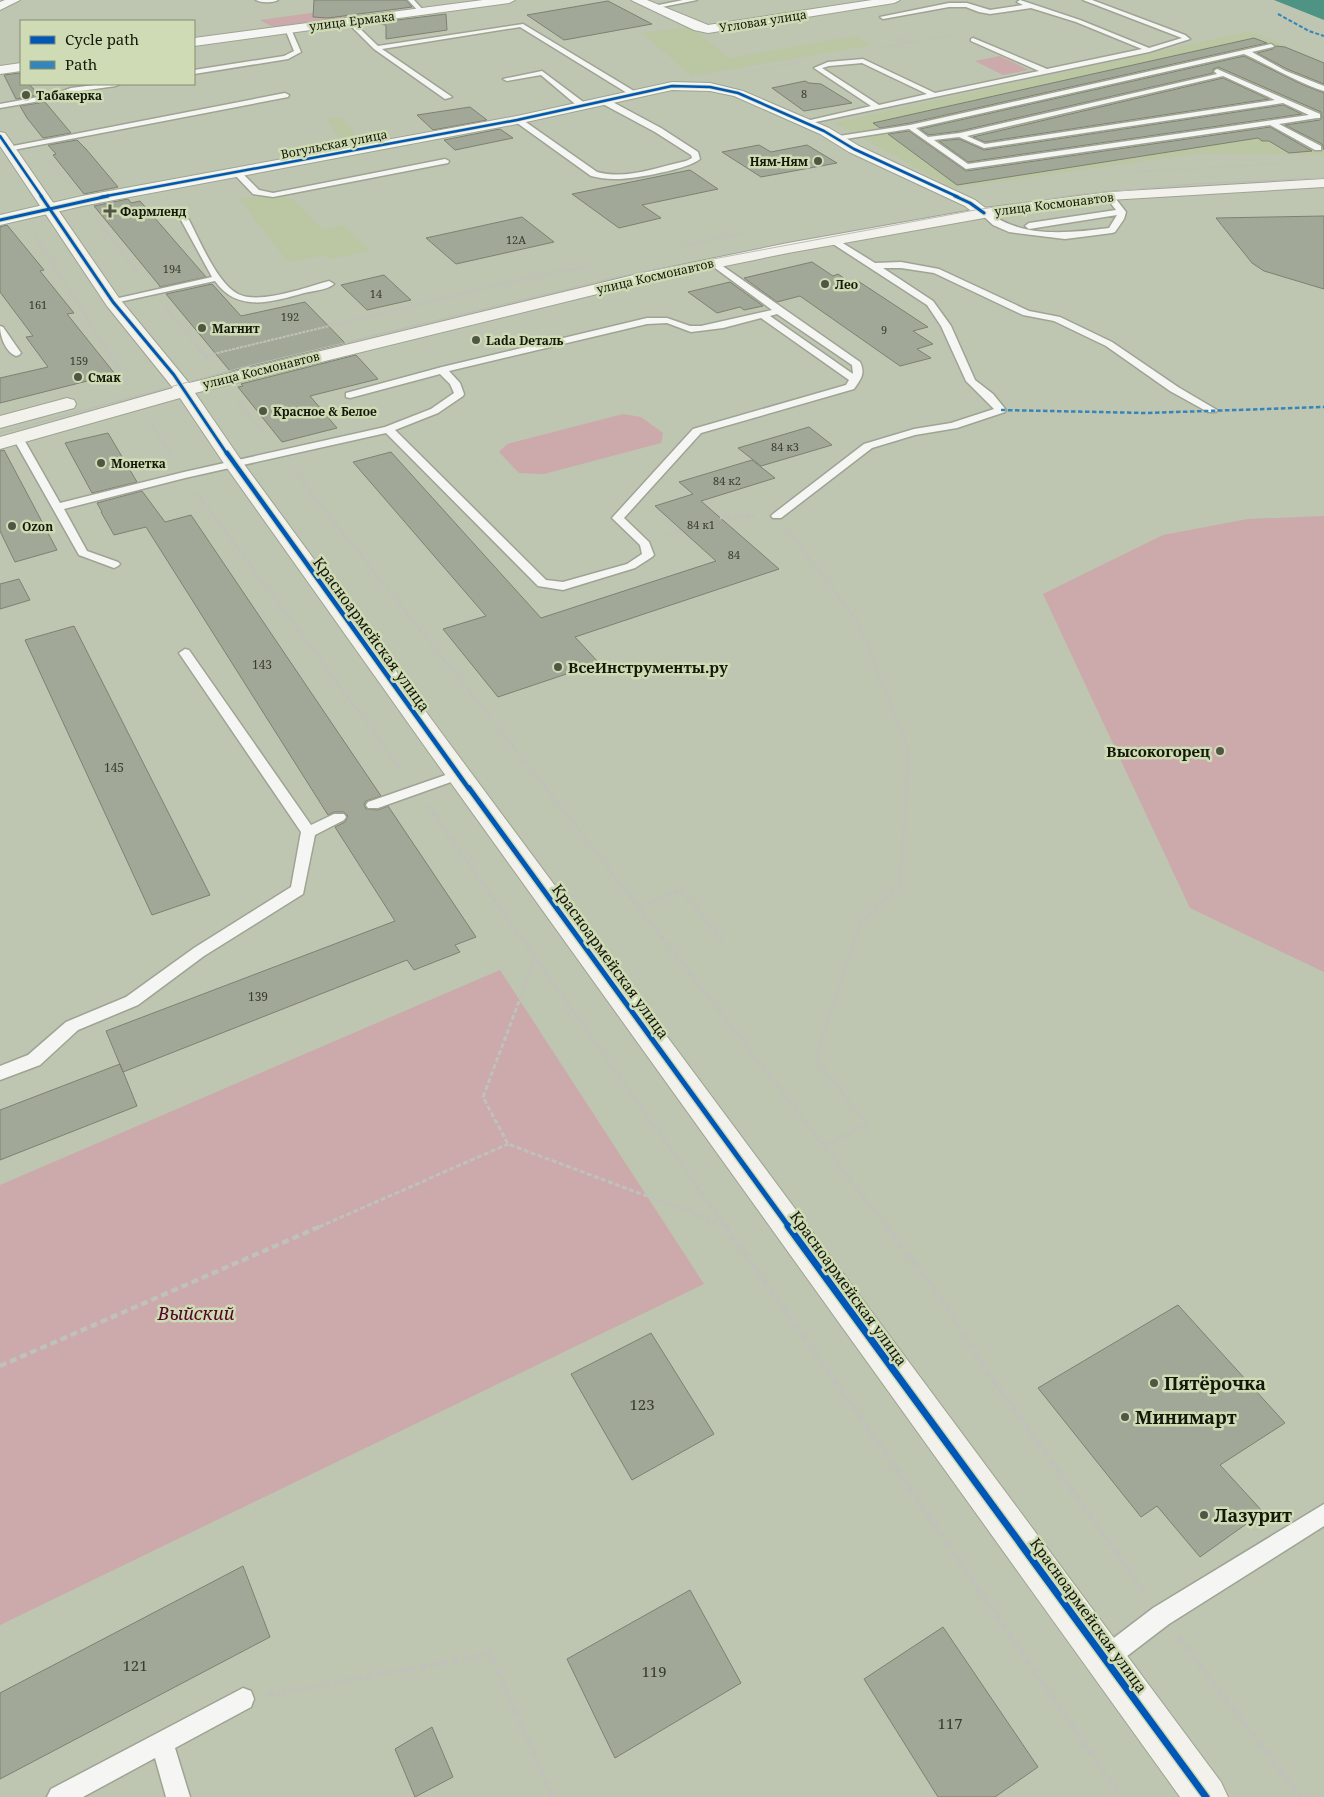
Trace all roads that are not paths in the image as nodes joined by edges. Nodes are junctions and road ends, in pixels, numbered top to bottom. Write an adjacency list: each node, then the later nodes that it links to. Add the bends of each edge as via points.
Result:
1 (14, 0): 12 (street)
2 (259, 0): 3 (lane)
3 (275, 0)
4 (411, 0): 14 (lane)
5 (510, 0): 14 (street, улица Ермака)
6 (637, 0): 13 (street, Угловая улица)
7 (694, 0): 13 (lane)
8 (894, 0): 13 (street, Угловая улица, via 718,29 698,27)
9 (1014, 0): 11 (lane)
10 (1086, 0): 22 (lane, via 1187,40)
11 (1029, 6): 15 (lane, via 981,12 967,5 949,5); 22 (lane, via 1078,21)
12 (0, 7)
13 (652, 7)
14 (422, 12): 16 (street, улица Ермака)
15 (883, 17)
16 (349, 21): 17 (street, улица Ермака); 21 (lane)
17 (288, 29): 19 (street, улица Ермака); 27 (lane, via 298,52 286,58)
18 (973, 40): 28 (lane)
19 (195, 42)
20 (1271, 46): 23 (lane)
21 (376, 48): 33 (lane, via 521,25); 36 (lane)
22 (1149, 50): 28 (lane)
23 (1245, 52): 24 (lane); 32 (lane)
24 (1198, 62): 29 (lane); 46 (lane)
25 (20, 67): 26 (street)
26 (0, 70)
27 (195, 72)
28 (1047, 72): 35 (lane)
29 (1225, 74): 38 (lane); 47 (lane)
30 (507, 79): 40 (lane, via 542,73)
31 (108, 85): 39 (lane)
32 (1324, 89)
33 (635, 94): 37 (street, Вогульская улица); 44 (street, Вогульская улица, via 672,86 726,90)
34 (285, 95): 50 (lane, via 36,144)
35 (934, 95): 41 (lane); 41 (lane, via 862,61 817,68)
36 (448, 97)
37 (604, 101): 40 (street, Вогульская улица); 43 (lane, via 658,130 695,154 696,159 619,178 604,178)
38 (1283, 101): 42 (lane); 47 (lane, via 984,146)
39 (0, 106)
40 (583, 106): 43 (street, Вогульская улица)
41 (879, 108): 44 (lane)
42 (1320, 117): 45 (lane)
43 (517, 120): 55 (street, Вогульская улица)
44 (806, 122): 48 (street, Вогульская улица)
45 (1272, 123): 49 (lane, via 966,167); 51 (lane)
46 (910, 127): 48 (lane); 49 (lane)
47 (960, 135): 49 (lane)
48 (839, 138): 59 (street, Вогульская улица, via 854,149)
49 (927, 139)
50 (4, 143): 60 (main road, Красноармейская улица)
51 (1318, 148)
52 (445, 161): 55 (lane, via 273,195 256,192)
53 (1296, 169): 54 (main road)
54 (1324, 169)
55 (237, 173): 60 (street, Вогульская улица)
56 (1162, 177): 59 (main road, улица Космонавтов)
57 (1324, 183): 58 (main road, улица Космонавтов)
58 (1109, 196): 61 (lane); 62 (main road, улица Космонавтов)
59 (970, 203): 62 (street, Вогульская улица); 75 (main road, улица Космонавтов, via 630,266)
60 (48, 208): 63 (street, Вогульская улица); 71 (main road, Красноармейская улица)
61 (1122, 212): 65 (lane); 65 (lane, via 1112,230 1065,236)
62 (984, 213): 65 (lane, via 996,224); 66 (main road, улица Космонавтов)
63 (0, 220)
64 (185, 220): 69 (lane)
65 (1009, 229)
66 (833, 240): 67 (main road, улица Космонавтов); 68 (lane)
67 (714, 263): 72 (lane); 78 (main road, улица Космонавтов, via 221,380)
68 (872, 266): 82 (lane, via 901,265 936,271 1026,313 1057,319 1109,344 1174,389); 88 (lane, via 930,303 946,326 971,381 1001,410 953,426 914,432 868,446)
69 (217, 278): 70 (lane, via 233,295 246,299 262,299); 71 (lane)
70 (329, 284)
71 (113, 302): 78 (main road, Красноармейская улица)
72 (779, 311): 73 (lane); 79 (lane, via 857,364)
73 (762, 315): 77 (lane, via 689,329 658,319); 79 (lane)
74 (0, 329): 76 (lane)
75 (271, 352)
76 (16, 353)
77 (442, 370): 80 (lane); 84 (lane, via 455,383 459,394 437,411)
78 (184, 379): 85 (main road, улица Космонавтов); 86 (main road, Красноармейская улица)
79 (856, 380): 84 (lane, via 850,387 697,431 618,518 645,544 648,555 632,566 562,586 542,583)
80 (350, 395)
81 (84, 400): 83 (main road)
82 (1212, 410)
83 (0, 422)
84 (388, 429): 86 (lane)
85 (9, 440): 87 (lane)
86 (234, 464): 87 (lane); 91 (main road, Красноармейская улица)
87 (58, 507): 89 (lane, via 83,553)
88 (777, 516)
89 (114, 564)
90 (185, 653): 94 (lane)
91 (460, 774): 92 (lane); 97 (main road, Красноармейская улица, via 918,1405)
92 (373, 805)
93 (339, 817): 94 (lane)
94 (308, 832): 95 (lane, via 298,890 199,952 132,1001 72,1026 34,1060)
95 (0, 1072)
96 (1324, 1514): 97 (lane, via 1161,1616)
97 (1106, 1658): 102 (main road, Красноармейская улица)
98 (243, 1699): 99 (lane)
99 (162, 1742): 100 (lane); 101 (lane)
100 (60, 1797)
101 (178, 1797)
102 (1206, 1797)

